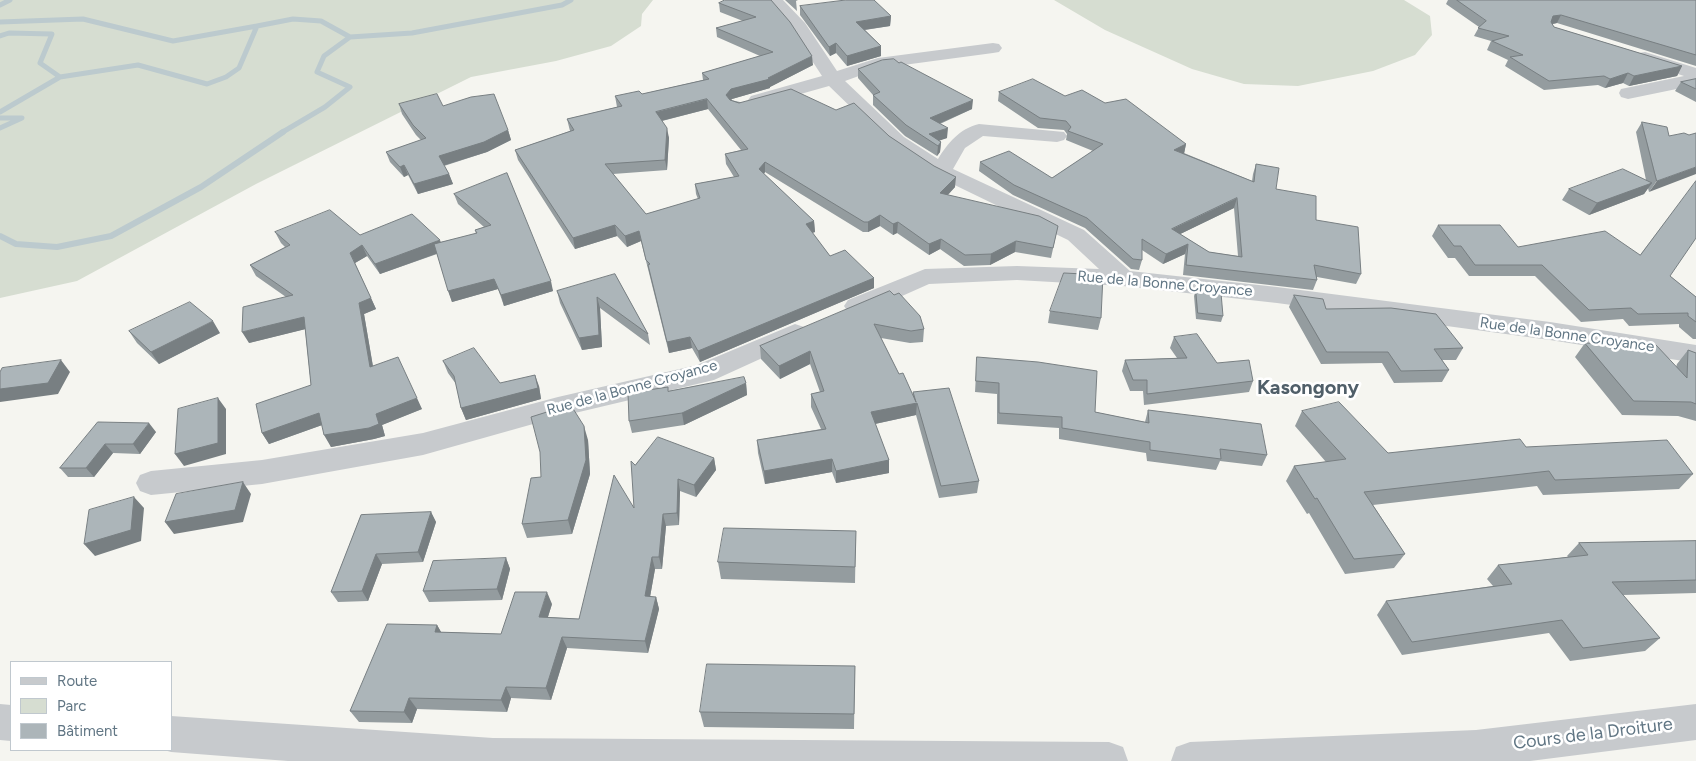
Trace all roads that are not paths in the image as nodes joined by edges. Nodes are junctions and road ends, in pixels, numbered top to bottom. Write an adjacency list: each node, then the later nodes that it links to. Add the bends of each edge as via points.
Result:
1 (774, 0): 5 (street, via 800,27)
2 (993, 48): 5 (street, via 878,63)
3 (1627, 51): 4 (street)
4 (1696, 74)
5 (833, 79): 8 (street); 10 (street, via 896,141)
6 (1696, 79): 7 (street)
7 (1628, 93)
8 (739, 105)
9 (1057, 136): 10 (street, via 979,130 957,144)
10 (941, 170): 11 (street, via 1076,235)
11 (1123, 278): 12 (street, Rue de la Bonne Croyance, via 1550,331); 13 (street, Rue de la Bonne Croyance, via 1018,273 925,277 704,373 558,407 423,444 262,472)
12 (1696, 354)
13 (151, 483)
14 (1696, 722): 17 (street, Cours de la Droiture, via 1476,749)
15 (172, 734): 16 (street, via 493,757)
16 (1108, 761)
17 (1190, 761)

